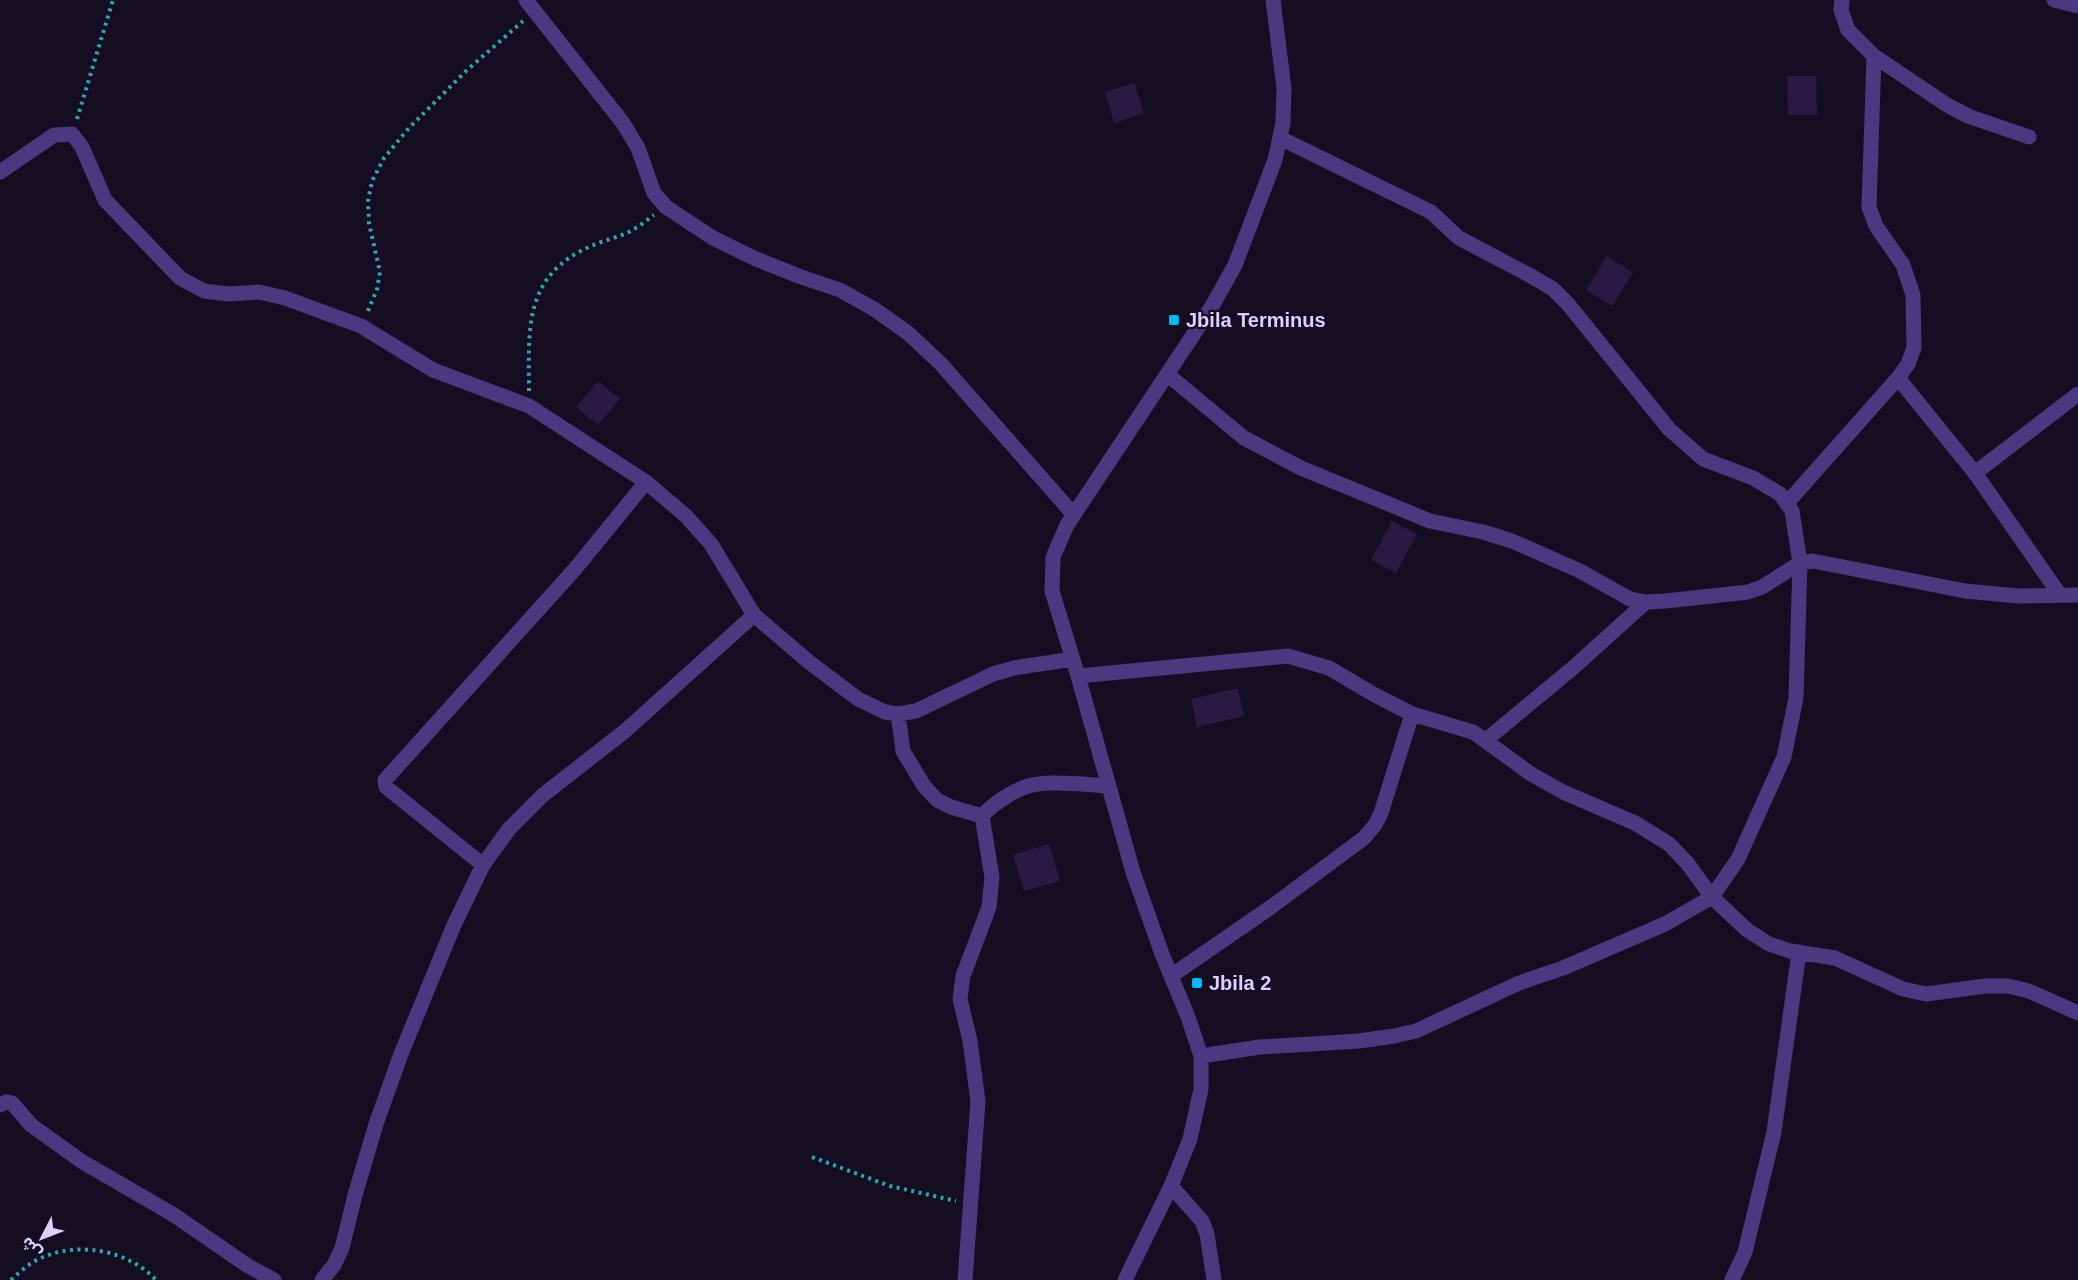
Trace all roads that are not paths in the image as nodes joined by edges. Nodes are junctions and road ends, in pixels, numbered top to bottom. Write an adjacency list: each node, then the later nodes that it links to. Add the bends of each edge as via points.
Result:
1 (1273, 0): 8 (street, via 1284,88)
2 (1842, 0): 6 (street, via 1848,30)
3 (2054, 0): 5 (street)
4 (531, 5): 16 (street, via 622,123 638,148 654,193 666,207 713,238 756,259 840,290 908,333 941,364)
5 (2078, 6)
6 (1874, 56): 7 (street, via 1968,116); 11 (street, via 1869,207 1876,226 1903,265 1913,295 1914,348)
7 (2029, 137)
8 (1280, 138): 10 (street, via 1235,265); 15 (street, via 1431,212 1459,238 1553,289 1688,447 1703,459 1753,478 1780,494)
9 (0, 172): 14 (street, via 54,135 72,134 82,147 105,200 180,278 204,291 259,292 285,298 361,326 433,370 530,406)
10 (1167, 374): 16 (street); 20 (street, via 1245,438 1301,468 1431,521 1512,542 1580,571 1630,599)
11 (1898, 378): 13 (street); 15 (street)
12 (2078, 394): 13 (street)
13 (1975, 473): 18 (street)
14 (646, 482): 21 (street, via 686,516 711,544); 29 (street, via 575,569 385,780 386,787)
15 (1787, 503): 17 (street, via 1792,511)
16 (1074, 515): 22 (street, via 1053,557 1052,591)
17 (1800, 563): 18 (street, via 1813,561 1965,591); 20 (street, via 1748,592); 30 (street, via 1796,698 1785,757 1738,859)
18 (2060, 595): 19 (street)
19 (2078, 595)
20 (1646, 602): 26 (street)
21 (754, 615): 24 (street, via 858,699); 29 (street, via 625,731 543,795)
22 (1072, 659): 23 (street); 24 (street, via 993,674 916,711)
23 (1078, 676): 25 (street, via 1288,656 1329,668); 27 (street)
24 (898, 714): 28 (street, via 903,751 924,786 937,800)
25 (1412, 714): 26 (street, via 1473,732); 32 (street, via 1382,813 1364,838)
26 (1486, 740): 30 (street, via 1531,774 1635,823 1669,844)
27 (1109, 786): 28 (street, via 1038,784 1017,791); 32 (street, via 1133,872)
28 (982, 816): 39 (street, via 992,876 989,907 963,976 960,999 978,1101)
29 (483, 865): 38 (street, via 401,1054 376,1124 342,1248)
30 (1712, 897): 31 (street, via 1769,945); 34 (street, via 1665,924 1519,983 1416,1031 1359,1041 1260,1047)
31 (1799, 952): 33 (street, via 1835,958 1903,989 1926,994 1984,986 2008,987 2028,991); 42 (street, via 1774,1132 1745,1252)
32 (1171, 976): 34 (street)
33 (2078, 1013)
34 (1201, 1056): 36 (street, via 1197,1113)
35 (0, 1105): 37 (street, via 10,1102 31,1125 81,1161)
36 (1171, 1186): 40 (street); 41 (street, via 1202,1221)
37 (274, 1280)
38 (322, 1280)
39 (965, 1280)
40 (1125, 1280)
41 (1214, 1280)
42 (1732, 1280)

